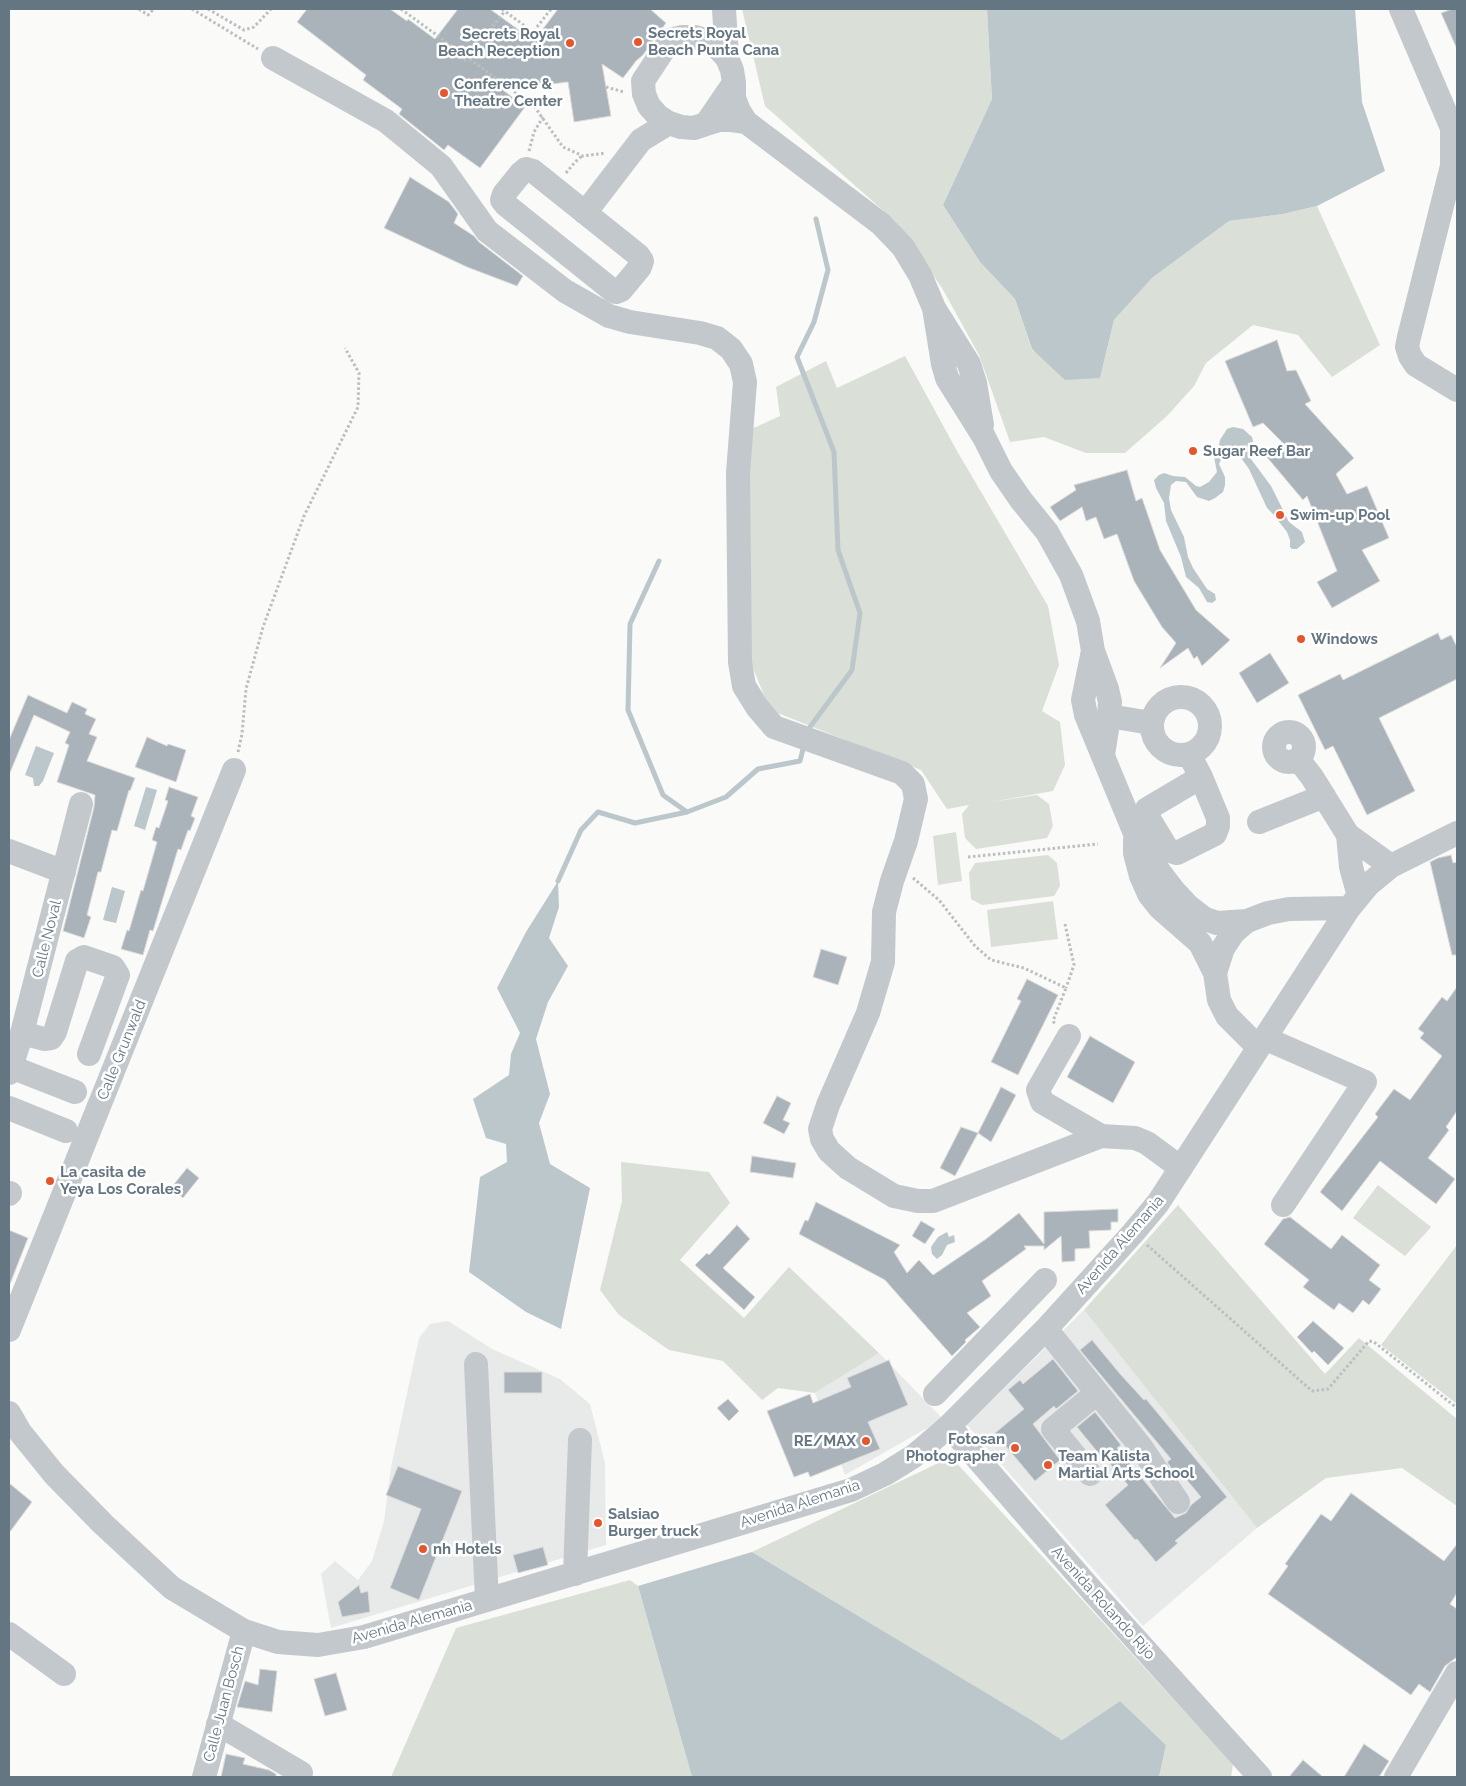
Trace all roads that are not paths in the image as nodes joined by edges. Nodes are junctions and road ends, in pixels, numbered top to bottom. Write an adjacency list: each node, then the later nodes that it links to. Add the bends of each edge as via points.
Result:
1 (724, 9): 4 (street)
2 (1402, 9): 11 (street, via 1452,128)
3 (273, 58): 14 (street, via 386,120 440,166 487,231 565,291)
4 (727, 58): 5 (street); 6 (street, via 708,41 695,37 670,40 642,81)
5 (734, 83): 7 (street, via 734,98); 9 (street)
6 (649, 106): 8 (street); 10 (street)
7 (746, 122): 9 (street, via 720,120); 16 (street, via 881,224 903,247 934,308 947,378 1001,471 1047,532 1071,575 1088,622)
8 (668, 124): 9 (street, via 694,128); 10 (street)
9 (706, 124)
10 (641, 140): 12 (street)
11 (1455, 165): 15 (street, via 1407,347 1416,365)
12 (585, 213): 13 (street, via 642,261 621,290 616,292); 13 (street, via 533,171 526,169 502,200)
13 (606, 286): 14 (street)
14 (591, 306): 44 (street, via 630,322 717,338 731,349 741,364 745,382 738,474 740,662 744,686 774,727 902,773 913,784 916,798 884,912 883,962 868,1013 828,1105 820,1129 822,1140 848,1168 894,1196 933,1201)
15 (1457, 390)
16 (1093, 651): 17 (street, via 1107,689); 20 (street, via 1083,700)
17 (1109, 716): 18 (street); 20 (street)
18 (1151, 723): 19 (street, via 1156,742 1170,753); 19 (street, via 1158,707 1174,697 1192,698 1205,710 1210,728 1204,744)
19 (1189, 754): 23 (street)
20 (1103, 755): 32 (street, via 1134,831 1141,876 1149,894)
21 (1298, 759): 24 (street)
22 (234, 770): 49 (street, Calle Grunwald)
23 (1201, 777)
24 (1324, 796): 26 (street); 28 (street)
25 (81, 804): 31 (street, Calle Noval)
26 (1259, 822)
27 (1457, 833): 30 (street, Avenida Alemania)
28 (1348, 835): 30 (street); 33 (street)
29 (9, 851): 31 (street)
30 (1391, 866): 33 (street, Avenida Alemania)
31 (64, 872): 36 (street, Calle Noval)
32 (1167, 900): 34 (street, via 1188,906 1205,919 1217,923); 35 (street, via 1200,943)
33 (1354, 902): 34 (street, via 1288,909); 38 (street, Avenida Alemania)
34 (1247, 921): 35 (street, via 1223,948)
35 (1215, 973): 38 (street, via 1219,1000 1226,1016)
36 (22, 1033): 39 (street, via 44,1039 51,1038 56,1032 77,961 84,957 113,968 118,975); 40 (street, Calle Noval)
37 (1069, 1036): 44 (street, via 1038,1090 1042,1102)
38 (1261, 1042): 45 (street, Avenida Alemania); 46 (street, via 1365,1082)
39 (89, 1054)
40 (10, 1070): 41 (street)
41 (75, 1092)
42 (9, 1108): 43 (street)
43 (66, 1130)
44 (1101, 1136): 45 (street, via 1134,1138 1147,1143)
45 (1181, 1168): 48 (street, Avenida Alemania, via 1133,1233)
46 (1283, 1205)
47 (1045, 1280): 52 (street)
48 (1046, 1329): 51 (street); 53 (street, Avenida Alemania)
49 (9, 1330)
50 (476, 1364): 59 (street)
51 (1097, 1393): 56 (street, via 1053,1429); 57 (street, via 1141,1447)
52 (935, 1394)
53 (949, 1426): 58 (street, Avenida Alemania, via 914,1456 886,1474 851,1490); 67 (street, Avenida Rolando Rijo)
54 (13, 1431): 60 (street, Avenida Alemania, via 103,1524 172,1588)
55 (580, 1440): 58 (street)
56 (1090, 1474)
57 (1178, 1502)
58 (575, 1574): 59 (street, Avenida Alemania)
59 (487, 1600): 60 (street, Avenida Alemania, via 364,1638 318,1645 278,1642)
60 (244, 1631): 64 (street, Calle Juan Bosch)
61 (9, 1634): 63 (street)
62 (1457, 1673): 68 (street)
63 (64, 1674)
64 (218, 1724): 65 (street); 66 (street, Calle Juan Bosch)
65 (301, 1773)
66 (204, 1777)
67 (1260, 1777)
68 (1396, 1777)

